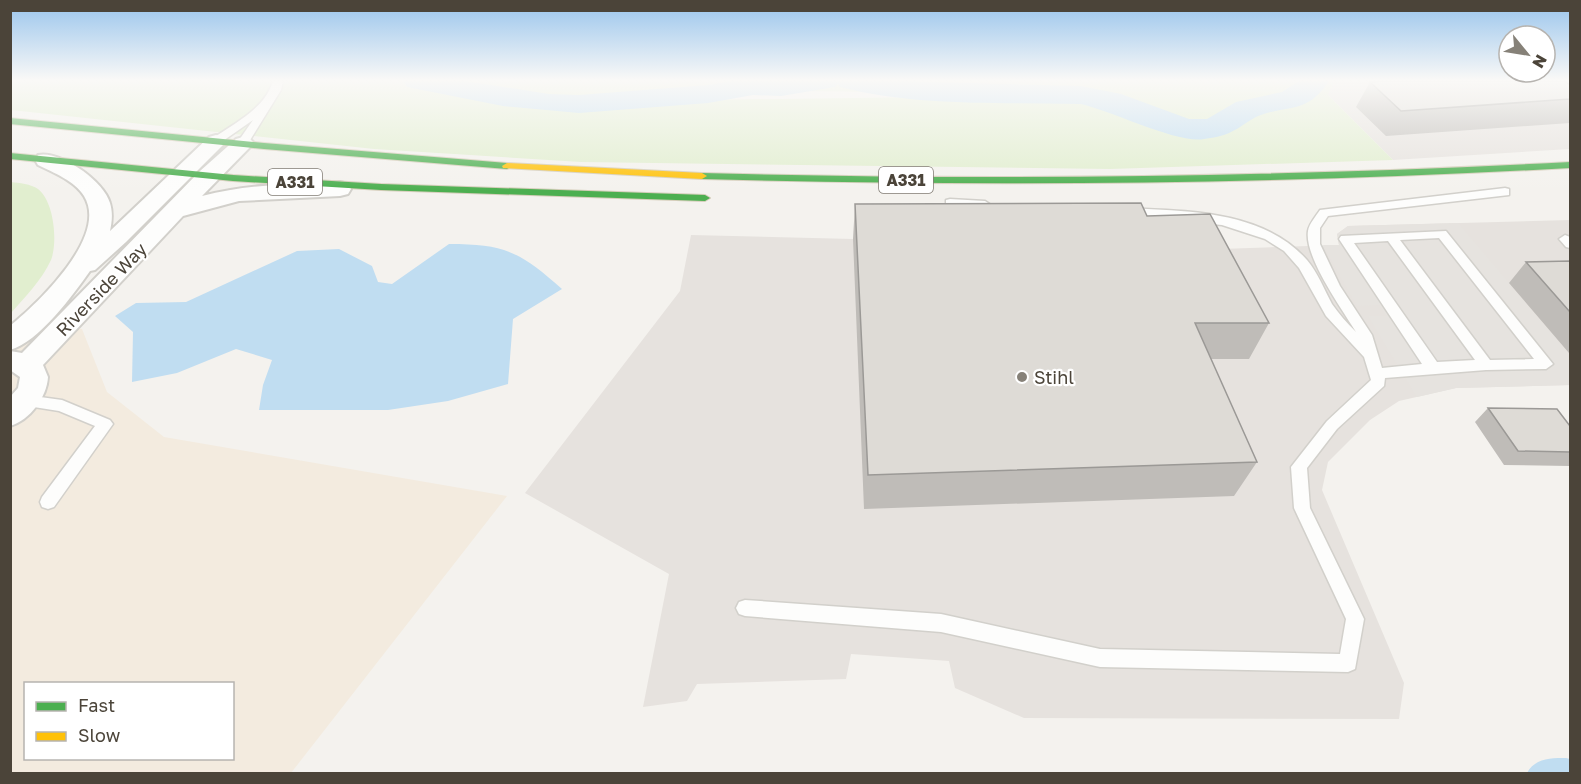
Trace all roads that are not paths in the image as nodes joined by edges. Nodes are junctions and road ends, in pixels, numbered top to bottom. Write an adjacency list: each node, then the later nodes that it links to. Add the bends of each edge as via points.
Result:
1 (248, 118): 5 (lane)
2 (259, 118): 7 (lane)
3 (10, 121): 5 (main road, A331)
4 (10, 131): 6 (main road)
5 (216, 141): 7 (main road, A331); 10 (street, Riverside Way)
6 (81, 142)
7 (243, 143): 10 (street, Riverside Way); 11 (main road, A331, via 538,167 796,178 1193,180)
8 (10, 156): 9 (main road, A331)
9 (46, 160): 10 (main road, A331); 22 (street, Riverside Way, via 81,179 100,208 102,219 97,233)
10 (192, 164): 12 (main road, A331); 20 (street, Riverside Way); 22 (street, Riverside Way, via 118,237)
11 (1570, 165)
12 (381, 187): 15 (main road, A331); 20 (street, Riverside Way, via 242,193)
13 (1510, 192): 14 (main road); 24 (lane, via 1323,213 1314,228 1314,244 1334,287 1365,335)
14 (1337, 198)
15 (724, 199)
16 (1176, 201): 19 (main road)
17 (944, 203): 18 (main road, A331)
18 (996, 204)
19 (1113, 207): 24 (lane, via 1195,217 1271,235 1303,263 1330,312)
20 (174, 212): 25 (street, Riverside Way)
21 (1391, 237): 26 (lane); 26 (lane, via 1442,234 1546,364); 27 (lane, via 1345,239)
22 (77, 270): 23 (street, Riverside Way, via 51,304)
23 (10, 341)
24 (1368, 353): 28 (lane)
25 (19, 362): 29 (street, Riverside Way, via 34,376 33,388)
26 (1486, 365): 27 (lane)
27 (1433, 368): 28 (lane)
28 (1376, 374): 31 (lane, via 1379,382 1332,424 1299,467 1302,508 1355,619 1347,663 1100,658 941,623)
29 (18, 408): 30 (lane, via 62,406 105,424)
30 (48, 502)
31 (745, 608)

